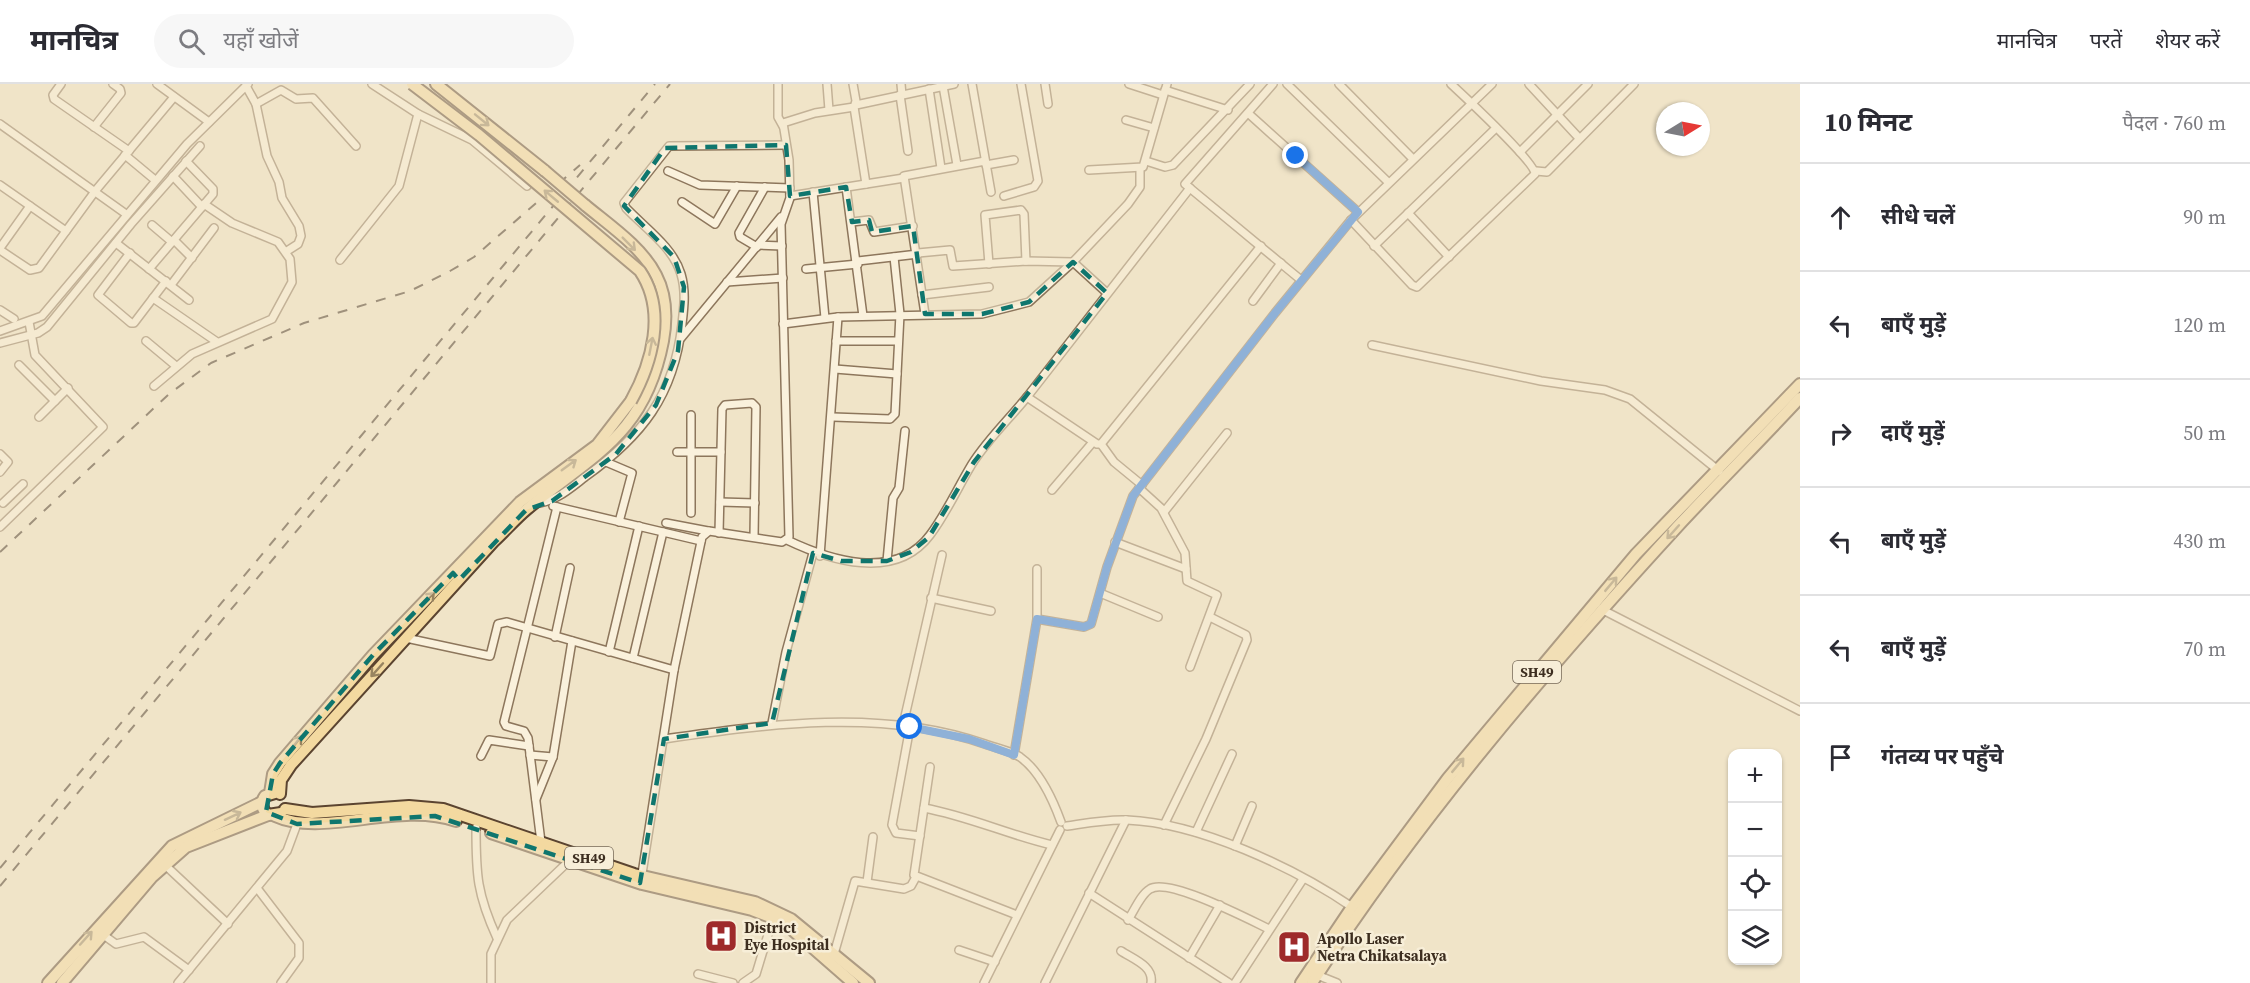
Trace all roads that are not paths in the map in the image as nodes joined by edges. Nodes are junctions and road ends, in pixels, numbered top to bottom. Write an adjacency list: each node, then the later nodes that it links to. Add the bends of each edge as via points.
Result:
1 (61, 84): 44 (street, via 54,99)
2 (113, 84): 44 (street, via 121,93)
3 (157, 84): 30 (street)
4 (372, 84): 37 (street)
5 (411, 84): 153 (main road, one-way to 5, bridge, via 655,326 652,302 640,271 479,135)
6 (436, 84): 153 (main road, one-way to 153, bridge, via 619,234 657,276 666,305 666,323 659,362)
7 (778, 84): 43 (street, via 778,117)
8 (827, 84): 35 (street)
9 (854, 84): 34 (street)
10 (900, 84): 29 (street)
11 (954, 84): 25 (street)
12 (972, 84): 58 (street)
13 (1022, 84): 80 (street, via 1038,181 1034,187)
14 (1045, 84): 32 (street)
15 (1129, 84): 28 (street)
16 (1250, 84): 36 (street)
17 (1273, 84): 38 (street)
18 (1287, 84): 68 (street)
19 (1339, 84): 54 (street)
20 (1451, 84): 33 (street)
21 (1492, 84): 33 (street)
22 (1588, 84): 39 (street)
23 (1634, 84): 47 (street)
24 (1530, 85): 39 (street)
25 (943, 86): 27 (street); 59 (street)
26 (248, 87): 31 (street); 41 (street)
27 (928, 89): 29 (street); 60 (street)
28 (1165, 90): 36 (street); 45 (street)
29 (901, 95): 34 (street); 51 (street)
30 (174, 97): 41 (street); 53 (street)
31 (256, 104): 50 (street, via 280,90 296,99 313,98); 101 (street, via 267,156 284,203 300,231 298,244)
32 (1048, 104)
33 (1472, 104): 46 (street); 54 (street)
34 (855, 106): 35 (street); 69 (street)
35 (829, 110): 43 (street, via 785,121)
36 (1228, 110): 57 (street, via 1170,167)
37 (417, 114): 71 (street, via 472,141); 107 (street, via 399,186)
38 (1249, 114): 75 (street, via 1185,184); 84 (street)
39 (1557, 115): 47 (street); 52 (street)
40 (1126, 120): 45 (street)
41 (209, 122): 67 (street)
42 (0, 124): 76 (street)
43 (783, 126): 48 (street)
44 (94, 127): 53 (street)
45 (1154, 128): 57 (street)
46 (1496, 128): 52 (street); 86 (street)
47 (1579, 138): 64 (street, via 1547,172)
48 (786, 145): 77 (street); 136 (street, via 672,145 665,148 624,203 679,266 684,301)
49 (200, 146): 56 (street)
50 (356, 146)
51 (908, 151)
52 (1520, 152): 64 (street)
53 (127, 153): 67 (street); 76 (street)
54 (1413, 159): 68 (street)
55 (1014, 160): 58 (street)
56 (186, 161): 65 (street); 83 (street, via 213,189)
57 (1146, 161): 61 (street)
58 (986, 163): 59 (street); 79 (street)
59 (957, 165): 60 (street)
60 (941, 168): 66 (street, via 906,174)
61 (1140, 169): 62 (street); 109 (street, via 1140,187 1128,204)
62 (1089, 170)
63 (668, 171): 72 (street, via 693,183)
64 (1536, 171): 105 (street)
65 (173, 177): 83 (street); 85 (street)
66 (904, 178): 69 (street); 91 (street)
67 (155, 180): 85 (street)
68 (1388, 182): 84 (street)
69 (866, 184): 74 (street)
70 (0, 185): 82 (street)
71 (527, 186)
72 (737, 186): 73 (street); 81 (street, via 715,224)
73 (765, 187): 77 (street); 96 (street, via 739,233)
74 (846, 187): 78 (street); 89 (street)
75 (1190, 188): 98 (street); 121 (street)
76 (96, 190): 85 (street); 93 (street)
77 (790, 192): 78 (street); 87 (street)
78 (813, 192): 114 (street)
79 (991, 192)
80 (1004, 196)
81 (682, 202)
82 (30, 206): 93 (street); 100 (street)
83 (203, 206): 94 (street); 101 (street, via 232,223 272,238)
84 (1358, 212): 88 (street)
85 (132, 213): 95 (street); 134 (street)
86 (1408, 213): 99 (street); 105 (street)
87 (783, 215): 96 (street); 97 (street)
88 (1351, 220): 99 (street); 117 (street)
89 (852, 222): 91 (street, via 869,220 874,232); 110 (street)
90 (152, 225): 94 (street)
91 (913, 226): 103 (street)
92 (214, 228): 106 (street)
93 (66, 231): 100 (street, via 35,270)
94 (173, 241): 106 (street); 113 (street)
95 (116, 243): 102 (street); 134 (street, via 47,327)
96 (757, 246): 97 (street); 118 (street)
97 (782, 246): 116 (street)
98 (1261, 246): 111 (street); 160 (street)
99 (1374, 246): 105 (street, via 1414,286 1420,285)
100 (0, 249)
101 (287, 251): 140 (street, via 292,282 275,315)
102 (130, 253): 113 (street); 123 (street, via 98,293 99,298 132,323)
103 (918, 254): 104 (street); 112 (street, via 950,250 953,266); 122 (street)
104 (894, 257): 110 (street); 127 (street)
105 (1449, 257)
106 (192, 258): 119 (street)
107 (340, 260)
108 (1026, 261): 109 (street); 112 (street); 112 (street, via 1021,210 985,215)
109 (1073, 262): 121 (street); 128 (street, via 1029,302 982,314)
110 (858, 263): 114 (street); 130 (street)
111 (1281, 263): 117 (street); 125 (street)
112 (989, 264)
113 (149, 268): 119 (street)
114 (821, 268): 115 (street); 131 (street)
115 (806, 269)
116 (783, 278): 118 (street); 133 (street)
117 (1301, 280): 169 (street)
118 (728, 282): 136 (street)
119 (168, 283): 123 (street); 124 (street)
120 (989, 288): 122 (street)
121 (1107, 293): 150 (street)
122 (922, 295): 128 (street)
123 (153, 298): 140 (street)
124 (189, 300)
125 (1253, 301)
126 (0, 310): 132 (street)
127 (900, 314): 128 (street); 130 (street); 139 (street)
128 (925, 314)
129 (838, 316): 130 (street); 131 (street); 138 (street)
130 (863, 316)
131 (825, 318): 133 (street)
132 (14, 319)
133 (783, 324): 187 (street)
134 (30, 329): 135 (street); 141 (street); 149 (street, via 35,355)
135 (0, 331)
136 (680, 340): 165 (street, via 672,372 656,405 631,441)
137 (146, 341): 144 (street)
138 (836, 341): 139 (street); 145 (street)
139 (898, 341): 146 (street)
140 (217, 342): 144 (street)
141 (0, 343)
142 (1372, 345): 166 (street, via 1523,378 1613,391 1630,399)
143 (19, 365): 152 (street)
144 (176, 366): 148 (street)
145 (835, 369): 146 (street); 156 (street)
146 (897, 374): 156 (street, via 894,418)
147 (1800, 384): 166 (main road, SH49)
148 (154, 386)
149 (68, 388): 152 (street); 176 (street, via 103,424 102,430)
150 (1027, 397): 159 (street); 192 (street, via 974,462 929,537 911,552)
151 (1800, 398): 199 (main road, SH49, one-way to 199)
152 (55, 401): 155 (street)
153 (635, 404): 174 (main road, via 616,439); 196 (main road, one-way to 153, via 520,502 597,445)
154 (691, 415): 162 (street)
155 (39, 417)
156 (832, 417): 190 (street)
157 (905, 431): 192 (street)
158 (1227, 434): 177 (street)
159 (1093, 442): 160 (street); 170 (street)
160 (1101, 444): 169 (street)
161 (677, 452): 162 (street)
162 (691, 452): 163 (street); 178 (street)
163 (721, 452): 172 (street); 173 (street, via 723,407 755,404)
164 (0, 454): 167 (street, via 8,462)
165 (606, 462): 174 (street, via 552,501); 179 (street, via 632,473)
166 (1719, 471): 199 (main road, SH49, one-way to 166, via 1636,554)
167 (0, 472)
168 (23, 483): 171 (street)
169 (1140, 487): 177 (street); 189 (street, via 1130,501)
170 (1052, 490)
171 (2, 502): 176 (street)
172 (720, 502): 173 (street); 185 (street)
173 (755, 503): 186 (street)
174 (538, 504): 175 (street); 196 (main road)
175 (557, 507): 179 (street); 204 (street)
176 (16, 512): 181 (street)
177 (1164, 512): 195 (street, via 1185,553)
178 (691, 513)
179 (619, 522): 182 (street)
180 (666, 523): 183 (street)
181 (0, 526)
182 (639, 526): 184 (street); 208 (street)
183 (709, 531): 185 (street); 188 (street)
184 (663, 532): 188 (street); 209 (street)
185 (719, 533): 186 (street)
186 (754, 537): 187 (street)
187 (787, 540): 190 (street)
188 (701, 541): 211 (street)
189 (1115, 542): 195 (street); 197 (street)
190 (817, 554): 192 (street, via 841,561); 213 (street, via 786,652)
191 (942, 555): 198 (street)
192 (887, 561)
193 (570, 568): 205 (street)
194 (1037, 569): 203 (street)
195 (1186, 569): 202 (street, via 1190,583 1217,595)
196 (456, 577): 206 (main road); 223 (main road, one-way to 196, via 273,774 303,734 373,655)
197 (1100, 593): 201 (street); 203 (street, via 1089,626)
198 (931, 598): 200 (street); 214 (street)
199 (1598, 608): 212 (street); 250 (main road, SH49, one-way to 199, via 1448,778); 265 (main road, SH49, via 1364,902)
200 (991, 611)
201 (1158, 617)
202 (1209, 617): 210 (street); 233 (street, via 1246,635 1247,640 1206,739)
203 (1037, 619): 219 (street)
204 (527, 629): 205 (street); 206 (street, via 507,622 498,624 490,656); 216 (street, via 504,722 527,734)
205 (555, 637): 207 (street)
206 (406, 639): 223 (main road, one-way to 223, via 291,765)
207 (572, 641): 208 (street); 221 (street)
208 (609, 652): 209 (street)
209 (633, 658): 211 (street)
210 (1190, 667)
211 (675, 670): 215 (street)
212 (1800, 711)
213 (772, 723): 214 (street); 215 (street)
214 (906, 726): 219 (street, via 969,739); 236 (street, via 892,825 896,833)
215 (664, 739): 244 (street)
216 (529, 746): 218 (street); 220 (street, via 489,740)
217 (1232, 754): 235 (street)
218 (530, 755): 221 (street); 224 (street)
219 (1014, 755): 232 (street, via 1049,791)
220 (481, 756)
221 (553, 758): 224 (street)
222 (930, 767): 227 (street)
223 (275, 794): 225 (main road); 228 (main road, via 285,801)
224 (536, 800): 238 (street)
225 (262, 802): 229 (main road, via 263,810); 266 (main road, one-way to 225, via 172,846)
226 (1252, 806): 240 (street)
227 (924, 808): 236 (street); 239 (street)
228 (285, 809): 229 (main road); 238 (main road, SH49, via 312,813 409,807 443,810)
229 (272, 815): 231 (main road, SH49); 242 (main road, via 186,847)
230 (1126, 820): 232 (street); 233 (street); 248 (street)
231 (297, 824): 234 (main road, SH49, via 417,814); 247 (street, via 287,851)
232 (1064, 824): 239 (street, via 1058,826)
233 (1164, 825): 235 (street)
234 (476, 828): 241 (main road, SH49); 257 (street, via 479,893)
235 (1196, 832): 240 (street)
236 (920, 836): 243 (street)
237 (873, 837): 246 (street)
238 (541, 842): 244 (main road, SH49)
239 (1052, 845): 251 (street)
240 (1235, 846): 245 (street)
241 (570, 860): 244 (main road, SH49); 257 (street, via 507,920)
242 (165, 865): 254 (street); 256 (main road)
243 (916, 877): 246 (street, via 904,889); 251 (street)
244 (641, 879): 252 (main road, SH49); 260 (main road, SH49, via 754,902 791,919)
245 (1303, 879): 250 (street); 255 (street)
246 (867, 882): 260 (street, via 853,883)
247 (257, 888): 254 (street); 269 (street, via 299,943 299,958)
248 (1089, 894): 253 (street); 276 (street)
249 (1220, 905): 253 (street, via 1157,886 1148,891); 255 (street); 261 (street)
250 (1352, 907): 280 (main road, SH49)
251 (1017, 915): 262 (street)
252 (773, 918): 272 (street, via 756,974); 273 (main road, SH49)
253 (1128, 920): 261 (street)
254 (228, 924): 263 (street)
255 (1269, 929): 279 (street)
256 (102, 934): 263 (street, via 116,944 148,939); 267 (main road)
257 (497, 938): 270 (street, via 491,954)
258 (959, 950): 262 (street)
259 (1121, 951): 277 (street, via 1149,970 1153,976)
260 (834, 954): 274 (main road, SH49)
261 (1189, 958): 278 (street)
262 (995, 962): 275 (street)
263 (189, 970): 268 (street)
264 (698, 974): 271 (street)
265 (1314, 979): 281 (street)
266 (48, 983)
267 (62, 983)
268 (178, 983)
269 (281, 983)
270 (491, 983)
271 (733, 983)
272 (743, 983)
273 (853, 983)
274 (869, 983)
275 (984, 983)
276 (1045, 983)
277 (1151, 983)
278 (1229, 983)
279 (1235, 983)
280 (1301, 983)
281 (1337, 983)

